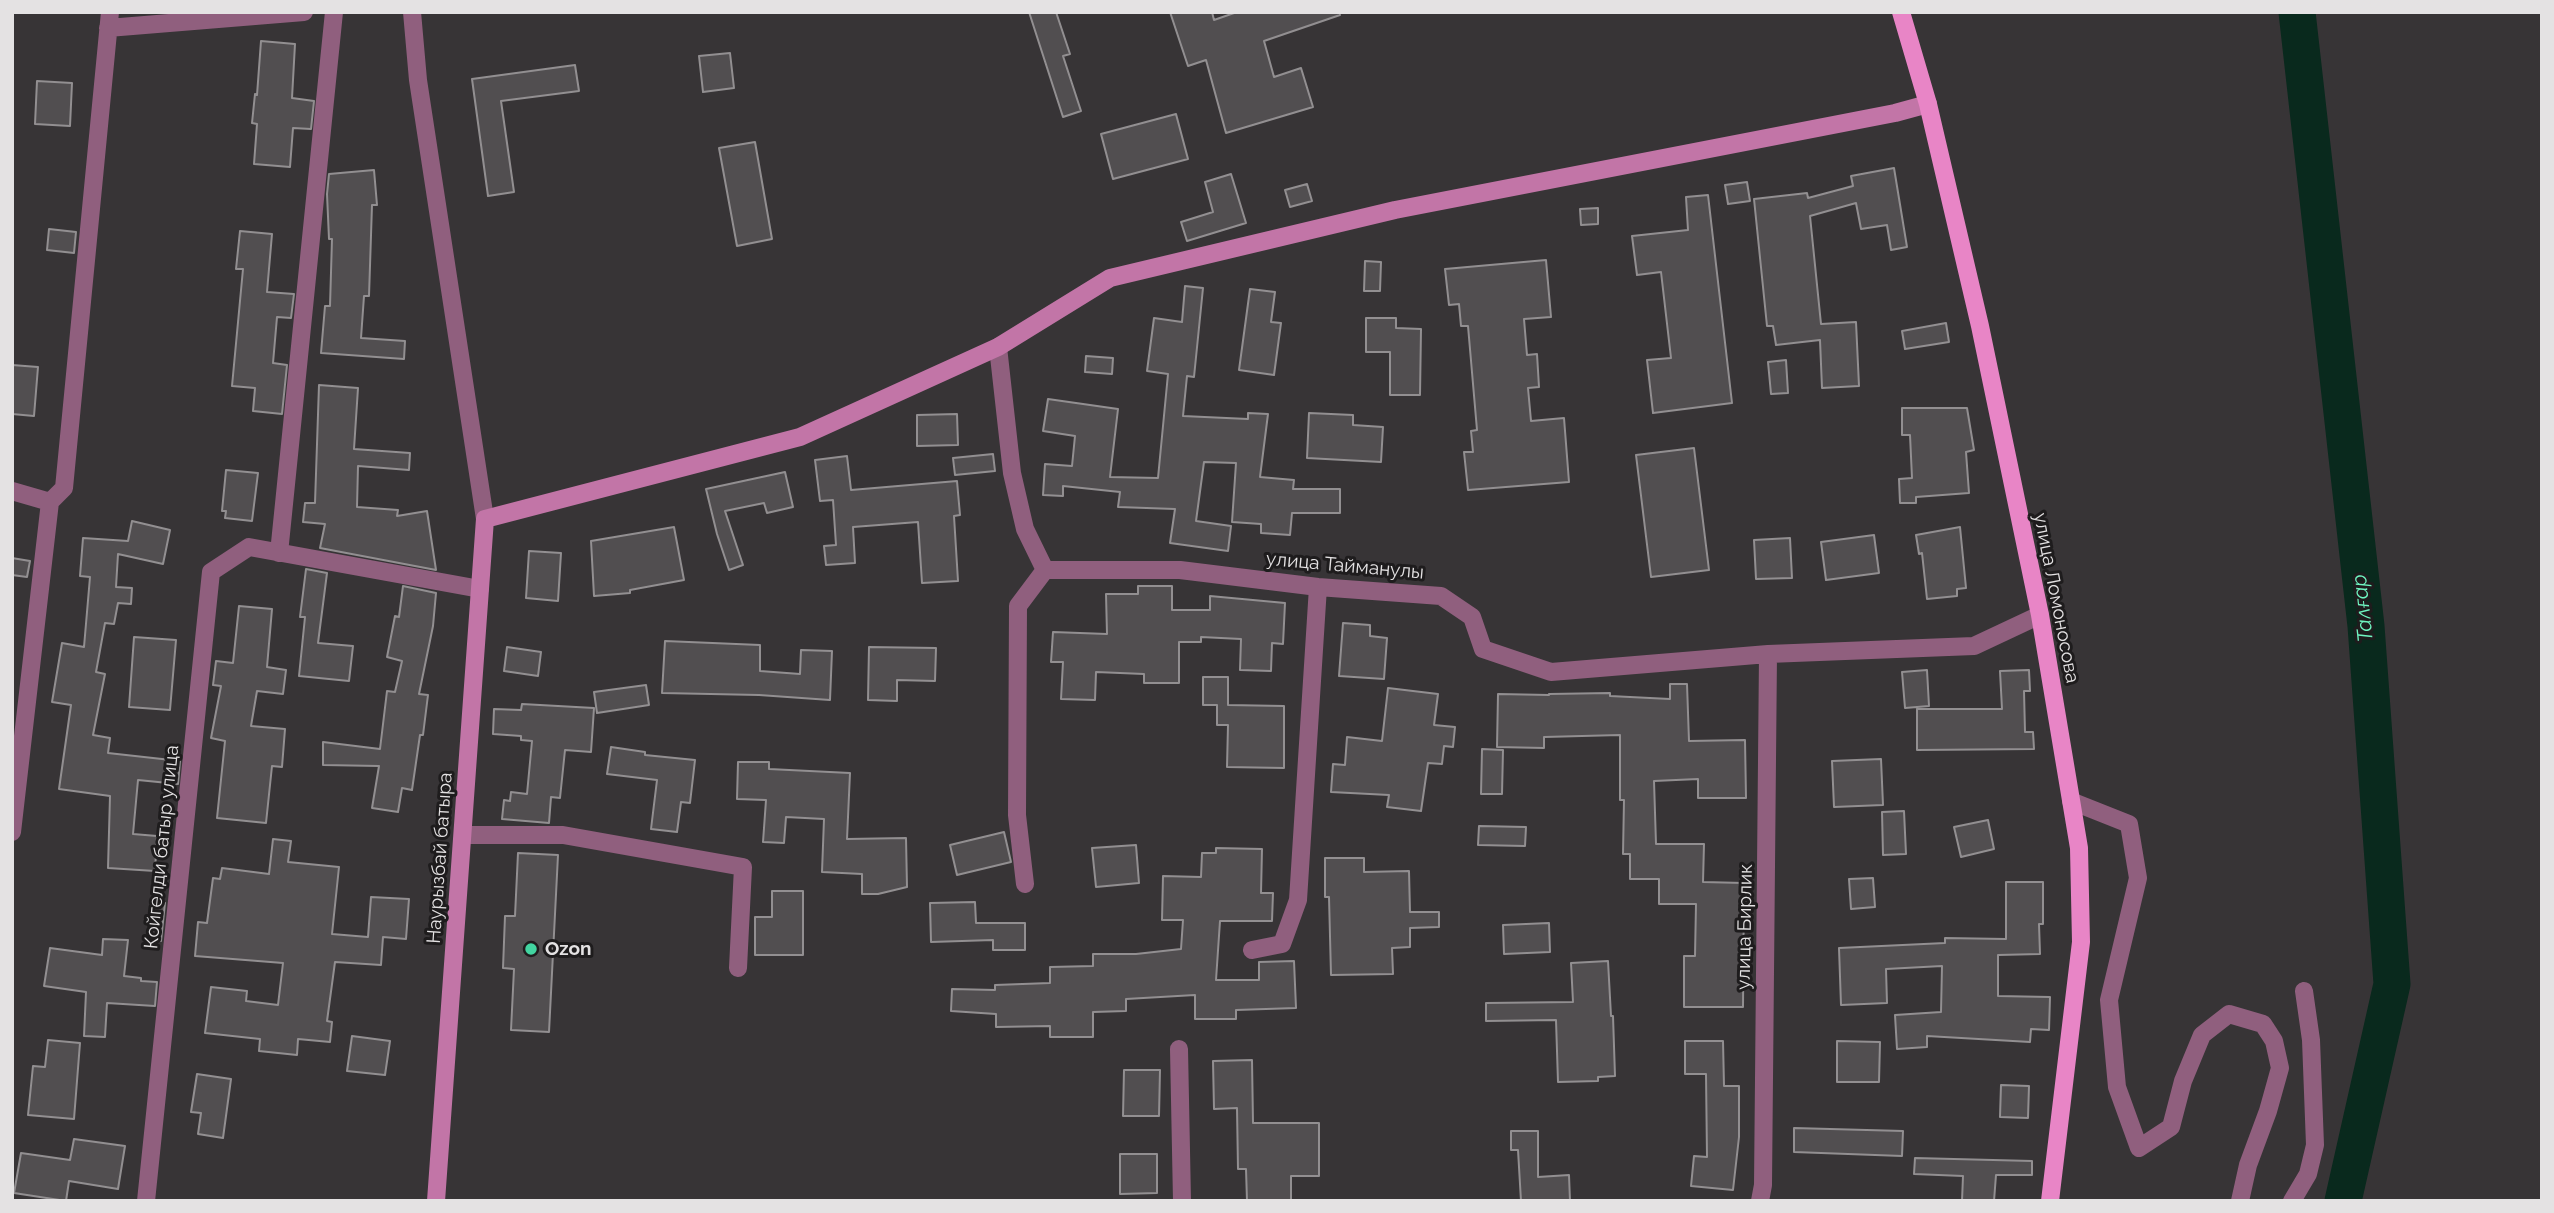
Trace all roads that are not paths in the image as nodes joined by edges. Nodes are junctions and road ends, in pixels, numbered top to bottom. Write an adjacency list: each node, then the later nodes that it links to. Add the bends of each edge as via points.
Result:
1 (304, 12): 5 (street)
2 (334, 12): 11 (street)
3 (412, 12): 10 (street, via 418,80)
4 (1901, 12): 6 (main road, улица Ломоносова)
5 (109, 20): 9 (street, via 64,488)
6 (1928, 104): 7 (main road, via 1395,210 1110,278); 15 (main road, улица Ломоносова)
7 (998, 347): 10 (main road, via 800,437); 12 (street, via 1012,473 1025,529)
8 (12, 491): 9 (street)
9 (50, 502): 18 (street)
10 (485, 519): 14 (main road, Наурызбай батыра)
11 (279, 553): 14 (street); 25 (street, Койгелди батыр улица, via 249,547 211,572)
12 (1045, 570): 13 (street, улица Тайманулы, via 1180,570); 20 (street, via 1018,606 1017,815)
13 (1318, 587): 16 (street, улица Тайманулы, via 1441,596 1472,617 1483,649 1551,672); 21 (street, via 1298,900 1282,944)
14 (480, 589): 19 (main road, Наурызбай батыра)
15 (2040, 615): 16 (street, улица Тайманулы, via 1974,646); 17 (main road, улица Ломоносова)
16 (1769, 654): 28 (street, улица Бирлик)
17 (2071, 801): 29 (main road, улица Ломоносова, via 2079,848 2081,942); 30 (street, via 2129,824 2138,878 2109,1000 2117,1087 2139,1148 2171,1127 2202,1035 2229,1014 2263,1024 2274,1041 2280,1068)
18 (12, 832)
19 (463, 835): 22 (street, via 563,835 743,867); 26 (main road, Наурызбай батыра)
20 (1026, 884)
21 (1252, 950)
22 (738, 968)
23 (2304, 991): 31 (street, via 2315,1145 2308,1174)
24 (1179, 1049): 27 (street)
25 (146, 1201)
26 (436, 1201)
27 (1182, 1201)
28 (1760, 1201)
29 (2050, 1201)
30 (2240, 1201)
31 (2292, 1201)

